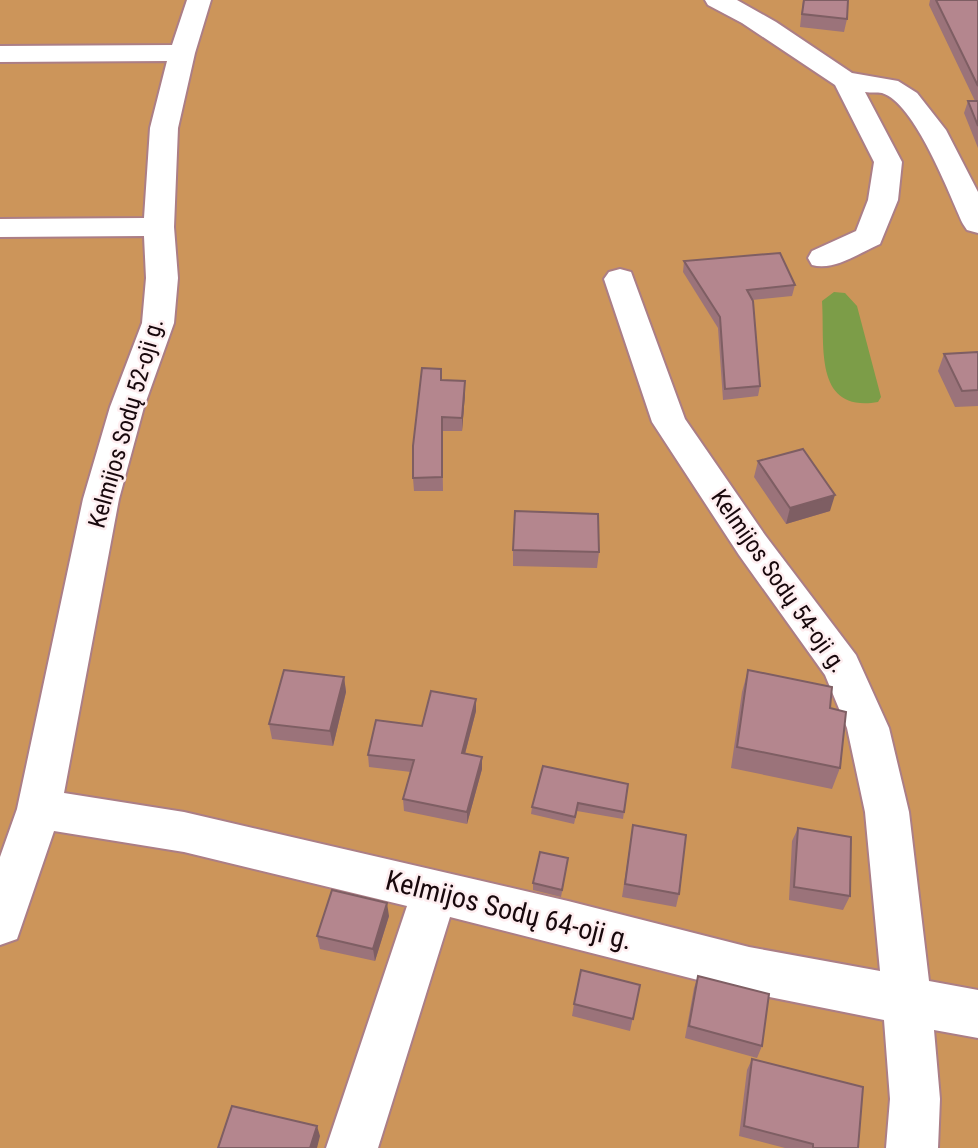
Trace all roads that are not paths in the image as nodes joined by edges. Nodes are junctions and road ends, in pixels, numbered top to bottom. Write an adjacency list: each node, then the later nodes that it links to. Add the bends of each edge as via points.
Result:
1 (199, 0): 4 (street, Kelmijos Sodų 52-oji g.)
2 (717, 0): 5 (street, via 744,12)
3 (0, 54): 4 (street)
4 (182, 54): 7 (street, Kelmijos Sodų 52-oji g., via 164,128)
5 (846, 81): 6 (street, via 895,89 916,108); 9 (street, via 888,162 883,200 869,237)
6 (978, 224)
7 (159, 227): 8 (street); 11 (street, Kelmijos Sodų 52-oji g., via 162,278 158,323 127,407 101,499)
8 (0, 228)
9 (822, 258)
10 (620, 279): 14 (street, Kelmijos Sodų 54-oji g., via 669,422 842,667 868,728 887,812)
11 (39, 809): 12 (street, Kelmijos Sodų 64-oji g., via 184,832); 13 (street, Kelmijos Sodų 52-oji g.)
12 (435, 892): 14 (street, Kelmijos Sodų 64-oji g., via 749,970); 16 (street)
13 (0, 923)
14 (907, 1001): 15 (street, Kelmijos Sodų 64-oji g.); 17 (street, Kelmijos Sodų 54-oji g., via 915,1099)
15 (978, 1014)
16 (352, 1148)
17 (912, 1148)

